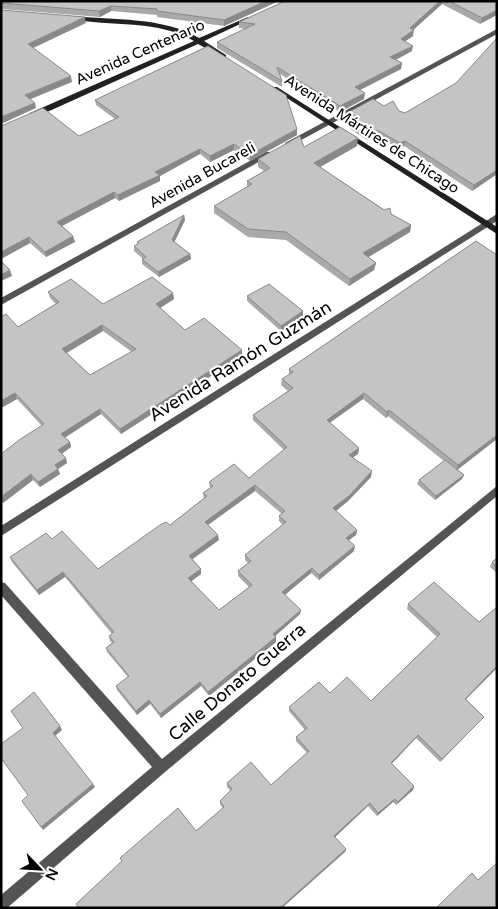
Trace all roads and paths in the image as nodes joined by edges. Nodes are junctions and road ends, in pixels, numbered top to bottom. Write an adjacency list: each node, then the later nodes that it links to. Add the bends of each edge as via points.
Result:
1 (59, 17): 4 (street, via 165,26)
2 (254, 17): 4 (street, Avenida Centenario)
3 (497, 31): 8 (street)
4 (199, 40): 5 (street); 7 (street, Avenida Centenario)
5 (231, 61)
6 (272, 86): 8 (street, Avenida Mártires de Chicago)
7 (28, 117)
8 (328, 122): 9 (street); 12 (street, Avenida Mártires de Chicago)
9 (285, 145)
10 (276, 150): 14 (street, Avenida Bucareli)
11 (497, 217): 12 (street, Avenida Ramón Guzmán)
12 (486, 224): 13 (street, Avenida Mártires de Chicago); 16 (street, Avenida Ramón Guzmán)
13 (497, 231)
14 (1, 302)
15 (497, 490): 18 (street, Calle Donato Guerra)
16 (1, 532)
17 (1, 587): 18 (street)
18 (161, 768): 19 (street, Calle Donato Guerra)
19 (1, 904)

